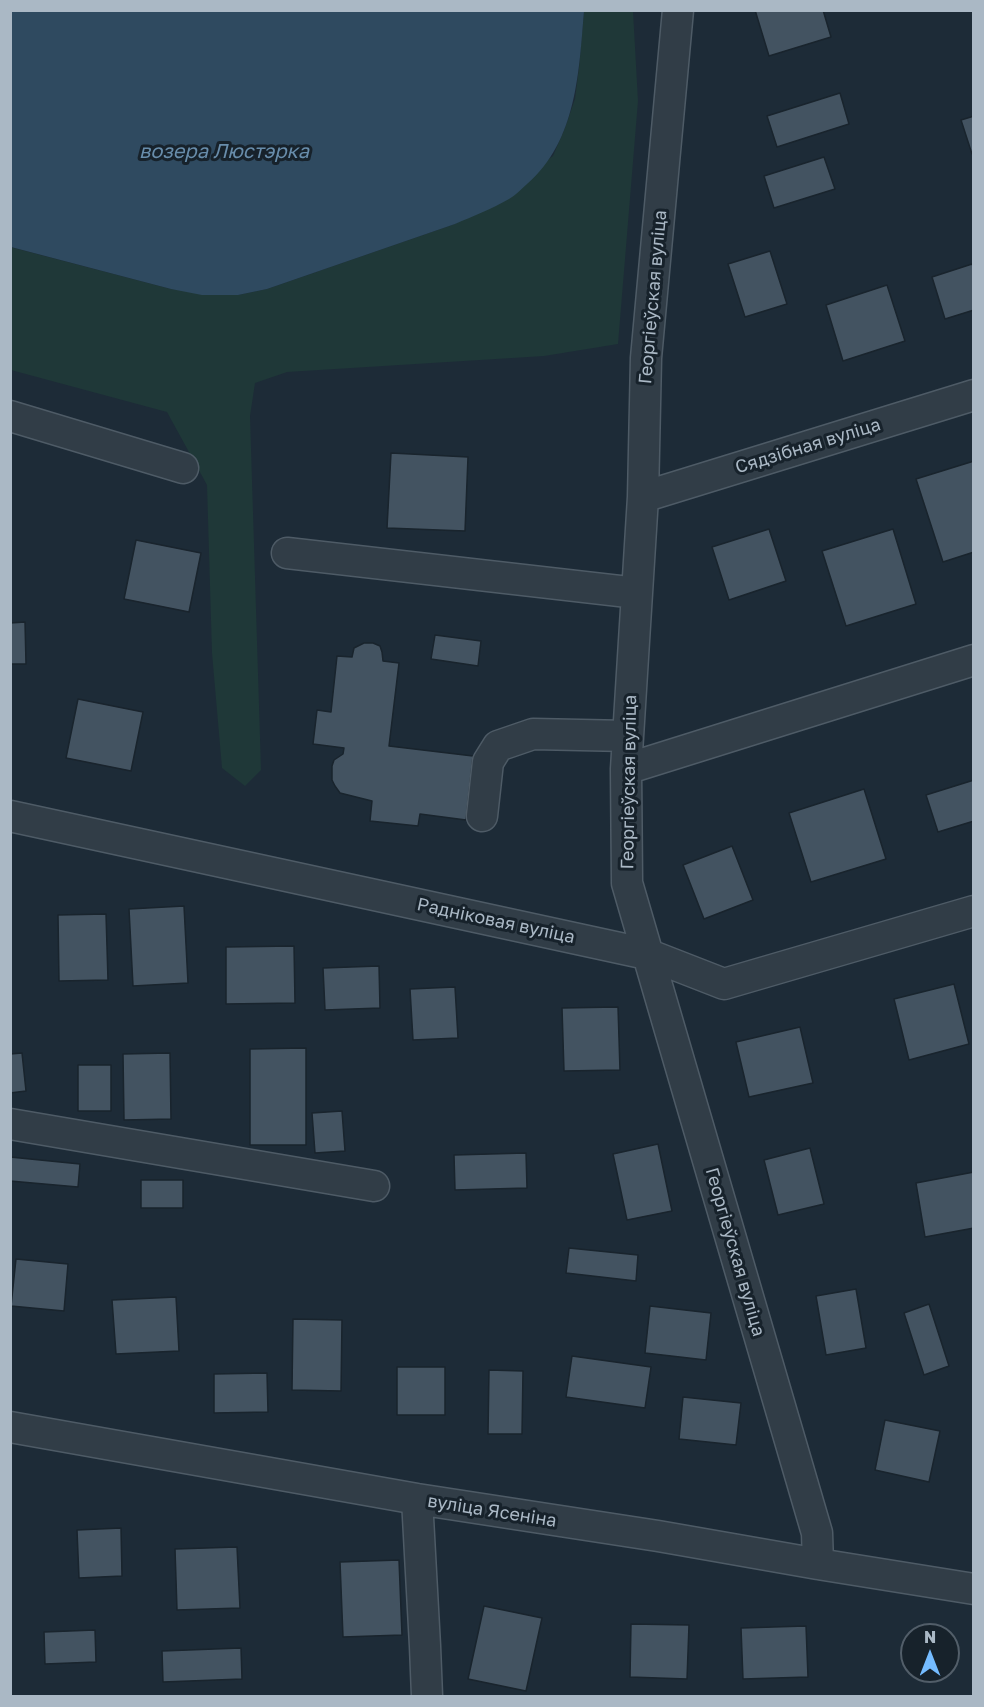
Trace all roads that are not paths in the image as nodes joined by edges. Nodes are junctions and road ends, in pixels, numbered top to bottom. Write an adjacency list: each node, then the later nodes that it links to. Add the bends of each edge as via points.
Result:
1 (678, 10): 5 (street, Георгіеўская вуліца, via 646,358)
2 (974, 396): 5 (street, Сядзібная вуліца)
3 (10, 416): 4 (street)
4 (183, 468)
5 (643, 497): 7 (street, Георгіеўская вуліца)
6 (287, 553): 7 (street)
7 (637, 593): 9 (street, Георгіеўская вуліца)
8 (974, 660): 10 (street)
9 (628, 736): 10 (street, Георгіеўская вуліца); 12 (street, via 533,734 498,746 488,762)
10 (626, 769): 14 (street, Георгіеўская вуліца, via 627,883)
11 (10, 816): 14 (street, Радніковая вуліца)
12 (482, 816)
13 (974, 911): 14 (street, Радніковая вуліца, via 724,984)
14 (647, 954): 19 (street, Георгіеўская вуліца, via 818,1533)
15 (10, 1124): 16 (street)
16 (374, 1186)
17 (10, 1427): 18 (street, вуліца Ясеніна)
18 (417, 1500): 19 (street, вуліца Ясеніна); 21 (street)
19 (818, 1564): 20 (street, вуліца Ясеніна)
20 (974, 1589)
21 (427, 1696)

